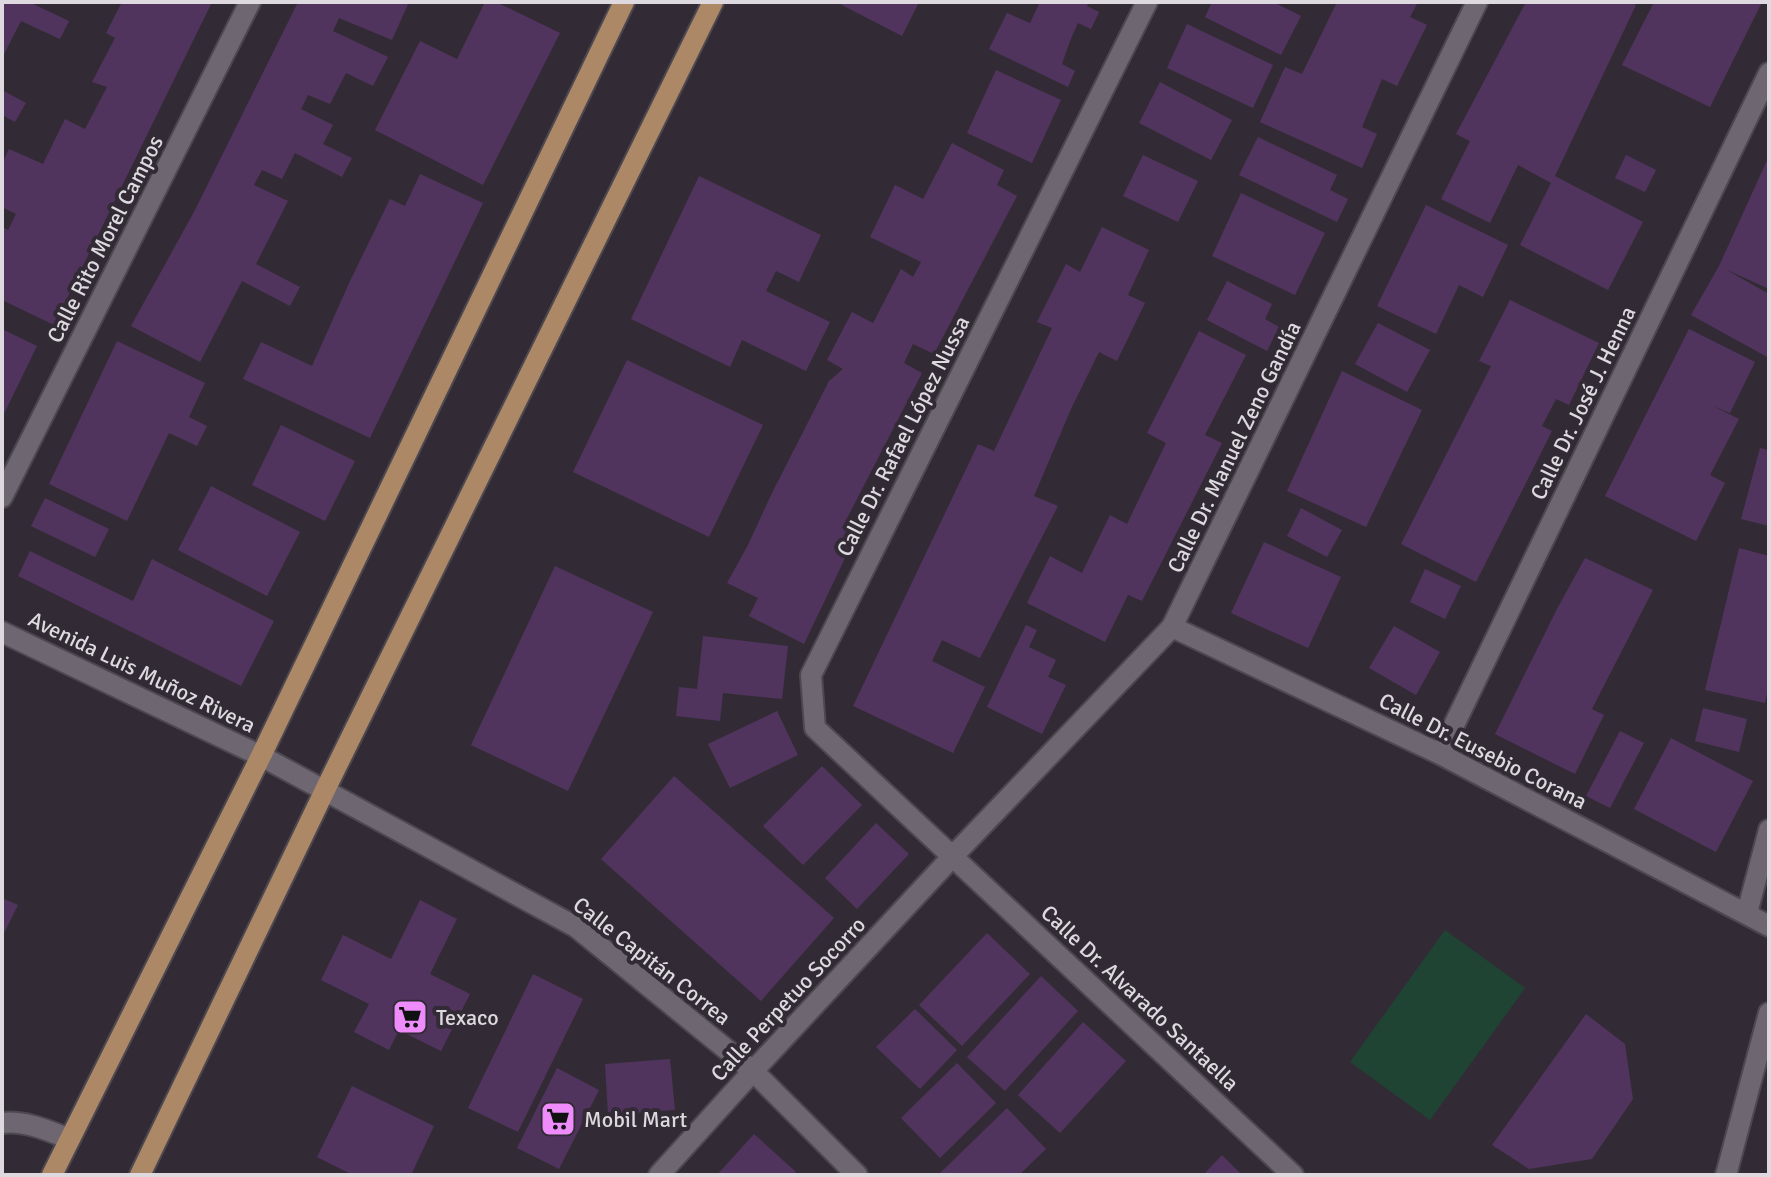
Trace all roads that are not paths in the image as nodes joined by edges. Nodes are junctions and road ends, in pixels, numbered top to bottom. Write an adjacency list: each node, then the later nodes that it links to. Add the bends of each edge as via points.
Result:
1 (250, 2): 7 (street, Calle Rito Morel Campos)
2 (624, 2): 11 (main road)
3 (713, 2): 12 (main road)
4 (1147, 2): 14 (street, Calle Dr. Rafael López Nussa, via 811,675 815,728)
5 (1477, 2): 8 (street, Calle Dr. Manuel Zeno Gandía)
6 (1769, 73): 10 (street, Calle Dr. José J. Henna)
7 (2, 497)
8 (1172, 627): 10 (street, Calle Dr. Eusebio Corana); 14 (street, Calle Dr. Manuel Zeno Gandía)
9 (2, 632): 11 (street, Avenida Luis Muñoz Rivera)
10 (1440, 754): 15 (street, Calle Dr. Eusebio Corana)
11 (261, 756): 12 (street, Calle Capitán Correa); 20 (main road)
12 (325, 790): 18 (street, Calle Capitán Correa, via 576,927); 22 (main road)
13 (1769, 830): 15 (street)
14 (953, 856): 18 (street, Calle Perpetuo Socorro); 25 (street, Calle Dr. Alvarado Santaella)
15 (1747, 913): 16 (street, Calle Dr. Eusebio Corana)
16 (1769, 926)
17 (1769, 1013): 26 (street)
18 (753, 1071): 23 (street, Calle Perpetuo Socorro); 24 (street, Calle Capitán Correa)
19 (2, 1123): 20 (street, via 42,1128)
20 (70, 1139): 21 (main road)
21 (52, 1175)
22 (140, 1175)
23 (659, 1175)
24 (857, 1175)
25 (1293, 1175)
26 (1726, 1175)

